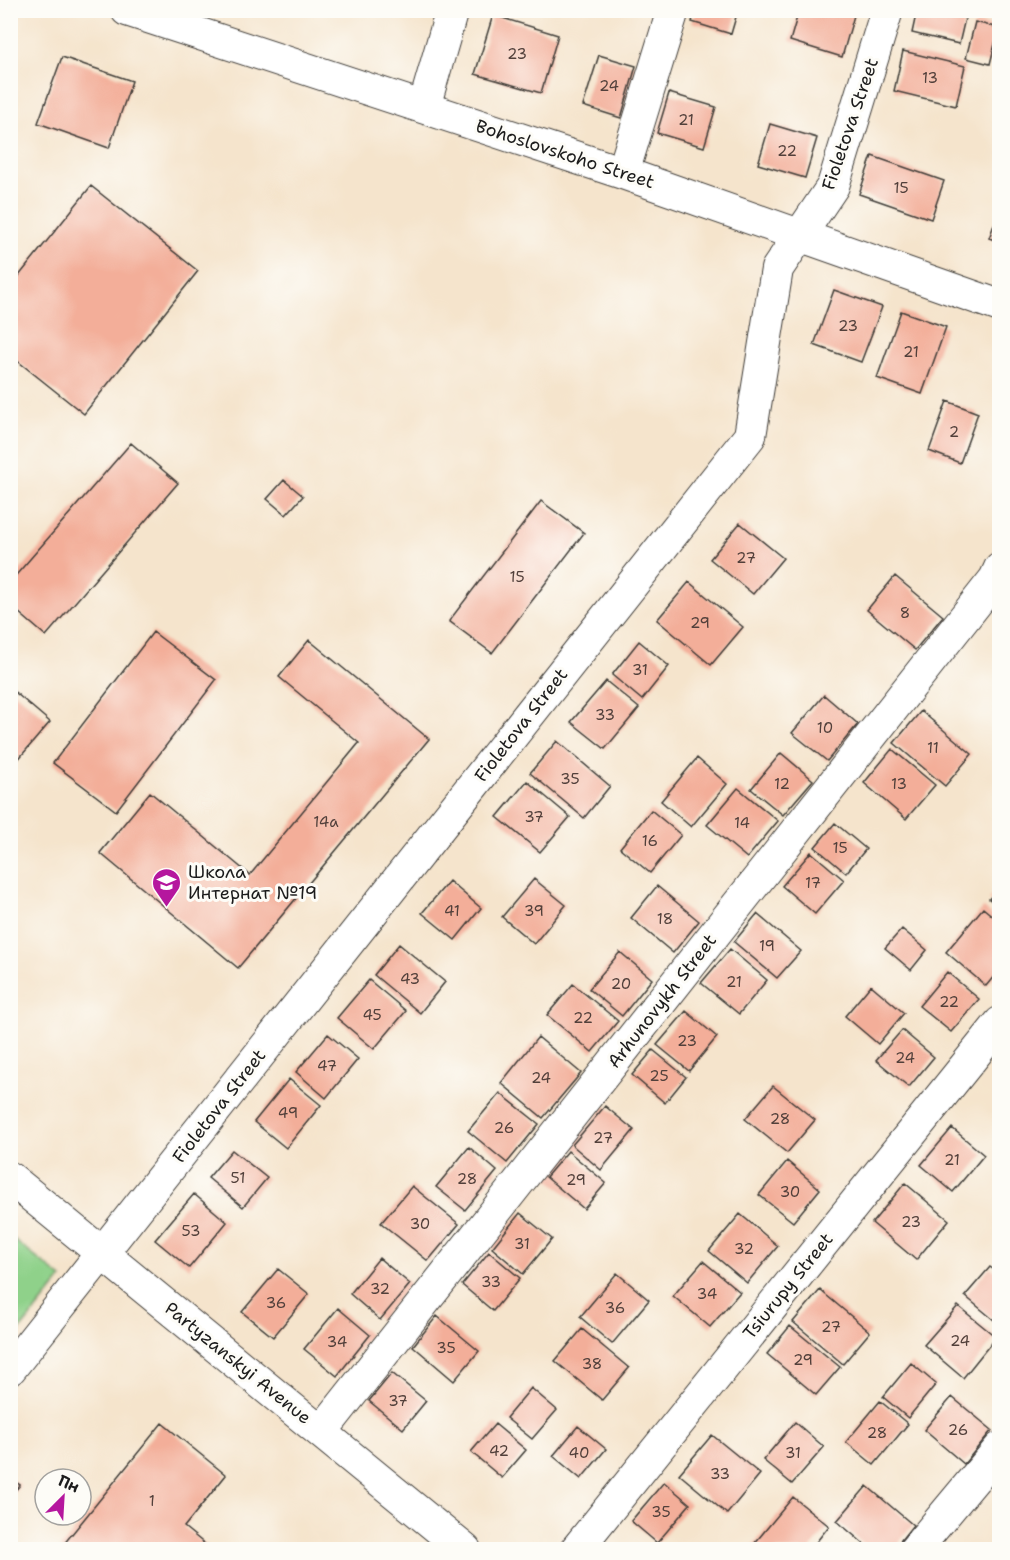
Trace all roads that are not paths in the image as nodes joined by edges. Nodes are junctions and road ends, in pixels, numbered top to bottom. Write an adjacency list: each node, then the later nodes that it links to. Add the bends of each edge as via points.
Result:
1 (127, 10): 5 (street, Bohoslovskoho Street)
2 (452, 10): 5 (street)
3 (673, 10): 6 (street)
4 (887, 10): 7 (street, Fioletova Street, via 833,186)
5 (424, 107): 6 (street, Bohoslovskoho Street)
6 (623, 172): 7 (street, Bohoslovskoho Street)
7 (799, 235): 8 (street, Bohoslovskoho Street); 12 (street, Fioletova Street, via 777,269 750,436)
8 (999, 306)
9 (999, 568): 14 (street, Arhunovykh Street, via 988,588)
10 (999, 1023): 17 (street, Tsiurupy Street)
11 (10, 1178): 12 (street, Partyzanskyi Avenue)
12 (103, 1252): 13 (street, Fioletova Street); 14 (street, Partyzanskyi Avenue)
13 (10, 1369)
14 (322, 1431): 16 (street, Partyzanskyi Avenue)
15 (999, 1448): 18 (street)
16 (465, 1550)
17 (576, 1550)
18 (915, 1550)

